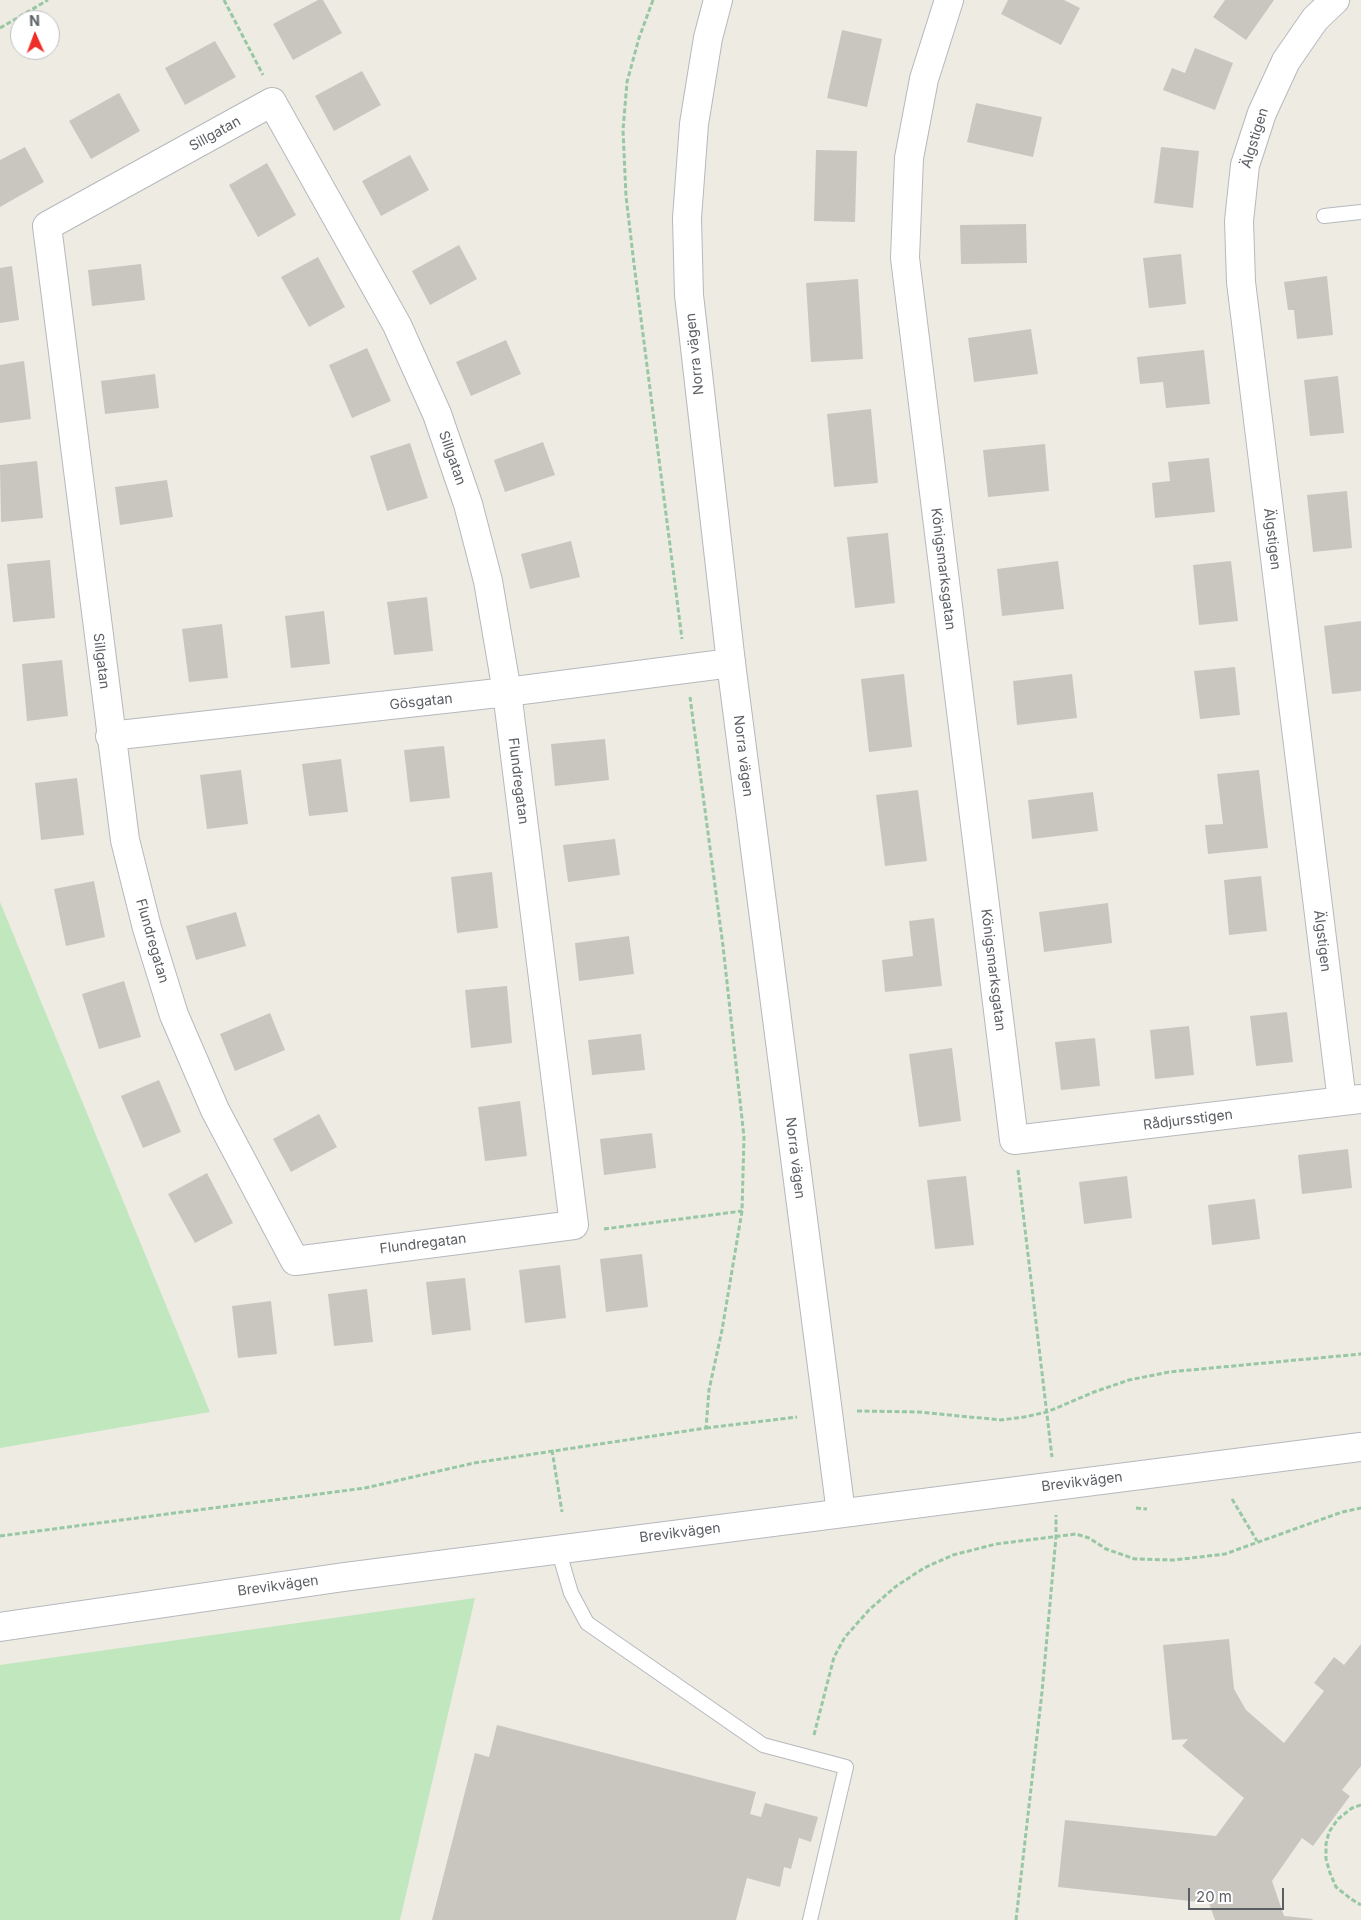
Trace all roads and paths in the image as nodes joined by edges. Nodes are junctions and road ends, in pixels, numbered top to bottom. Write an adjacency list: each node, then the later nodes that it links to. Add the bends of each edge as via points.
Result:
1 (48, 0): 7 (path)
2 (224, 0): 8 (path, via 264,77)
3 (653, 0): 12 (path, via 627,82 623,130 634,264)
4 (718, 0): 11 (street, Norra vägen, via 708,38 694,124 687,218 689,295)
5 (949, 0): 16 (street, Königsmarksgatan, via 924,79 909,158 905,258)
6 (1335, 0): 15 (street, Älgstigen, via 1315,19 1286,61 1262,113 1245,165 1239,220 1241,282)
7 (0, 28)
8 (272, 102): 13 (street, Sillgatan, via 397,325 437,414 468,504 488,581); 14 (street, Sillgatan, via 47,226)
9 (1361, 212): 10 (lane)
10 (1324, 216)
11 (731, 663): 12 (street, Gösgatan); 30 (street, Norra vägen)
12 (686, 669): 13 (street, Gösgatan); 17 (path, via 723,946 744,1137)
13 (507, 692): 14 (street, Gösgatan); 18 (street, Flundregatan)
14 (110, 736): 18 (street, Flundregatan, via 125,840 147,928 174,1015 215,1110 295,1261)
15 (1351, 1100): 16 (street, Rådjursstigen)
16 (1014, 1140): 21 (path)
17 (742, 1211): 18 (path, via 592,1231); 23 (path, via 709,1390)
18 (574, 1225)
19 (1361, 1354): 21 (path, via 1169,1372 1128,1380)
20 (851, 1410): 21 (path, via 919,1412 1001,1420)
21 (1047, 1412): 26 (path)
22 (806, 1416): 23 (path)
23 (706, 1428): 25 (path)
24 (1361, 1447): 26 (street, Brevikvägen)
25 (552, 1450): 29 (path); 31 (path, via 474,1463 366,1488)
26 (1056, 1485): 30 (street, Brevikvägen); 32 (path)
27 (1232, 1500): 33 (path)
28 (1361, 1508): 33 (path)
29 (562, 1512)
30 (841, 1513): 34 (street, Brevikvägen)
31 (0, 1536)
32 (1056, 1537): 33 (path, via 1076,1534 1106,1549 1135,1558 1174,1560 1225,1554); 36 (path, via 996,1544 953,1555 924,1568 869,1610 845,1637 834,1657); 40 (path)
33 (1257, 1541)
34 (558, 1549): 35 (street, Brevikvägen); 36 (lane, via 571,1593 587,1623 762,1745)
35 (0, 1627)
36 (808, 1757): 39 (lane, via 846,1767)
37 (1361, 1805): 38 (path, via 1338,1819 1329,1832 1326,1851 1336,1887)
38 (1361, 1905)
39 (810, 1920)
40 (1016, 1920)

